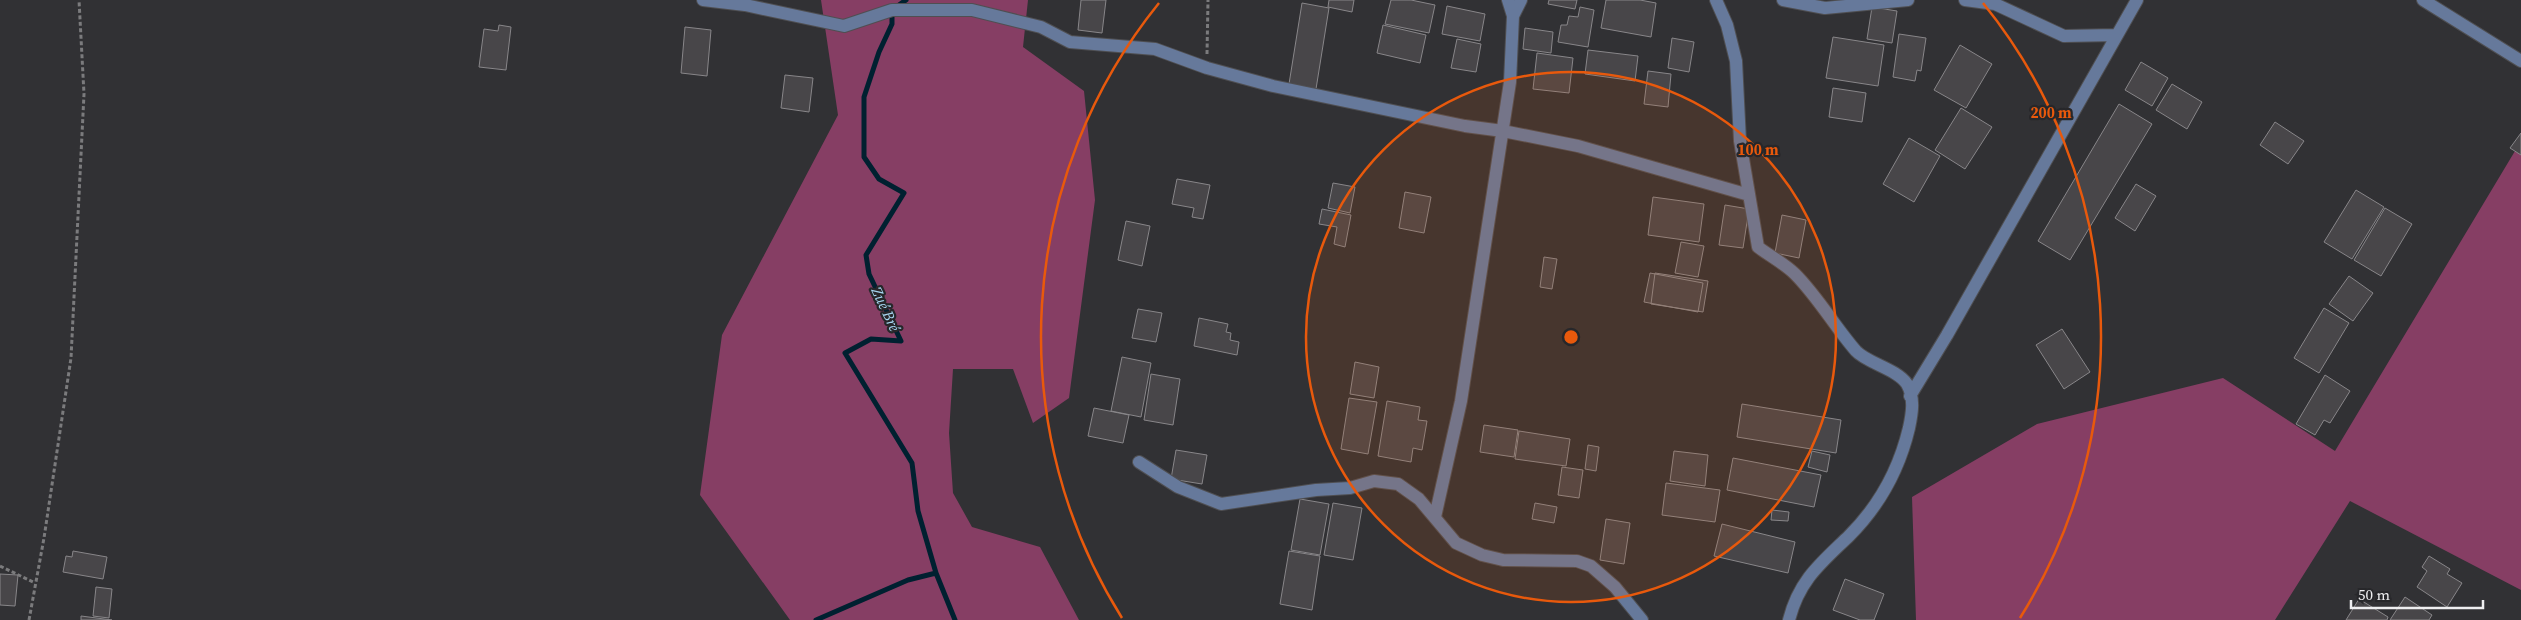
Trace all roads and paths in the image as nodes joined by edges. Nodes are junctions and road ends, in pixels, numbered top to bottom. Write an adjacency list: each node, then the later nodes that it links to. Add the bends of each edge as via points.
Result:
1 (79, 0): 22 (path, via 84,94 71,358)
2 (703, 0): 15 (street, via 745,5 844,26 892,10 972,10 1041,27 1070,42 1155,49)
3 (1208, 0): 15 (path)
4 (1508, 0): 12 (street)
5 (1521, 0): 12 (street)
6 (1716, 0): 17 (street, via 1727,25 1736,61 1740,142)
7 (1783, 0): 8 (street, via 1825,8)
8 (1908, 0)
9 (1965, 0): 13 (street, via 1995,4 2064,36)
10 (2137, 0): 13 (street)
11 (2422, 0): 14 (street)
12 (1513, 16): 16 (street, via 1510,82)
13 (2116, 35): 18 (street)
14 (2521, 61)
15 (1207, 68): 16 (street, via 1273,86)
16 (1503, 131): 17 (street, via 1578,146); 20 (street, via 1462,402)
17 (1750, 195): 18 (street, via 1758,247 1795,274 1858,353 1906,384)
18 (1910, 396): 25 (street, via 1914,408 1894,477 1875,505 1803,583)
19 (1139, 462): 20 (street, via 1178,487 1221,504 1350,488 1374,481 1398,484 1419,499)
20 (1435, 517): 24 (street, via 1456,543 1482,555 1503,560 1577,561 1591,566 1609,580)
21 (0, 566): 22 (path)
22 (35, 583): 23 (path)
23 (29, 620)
24 (1642, 620)
25 (1788, 620)

